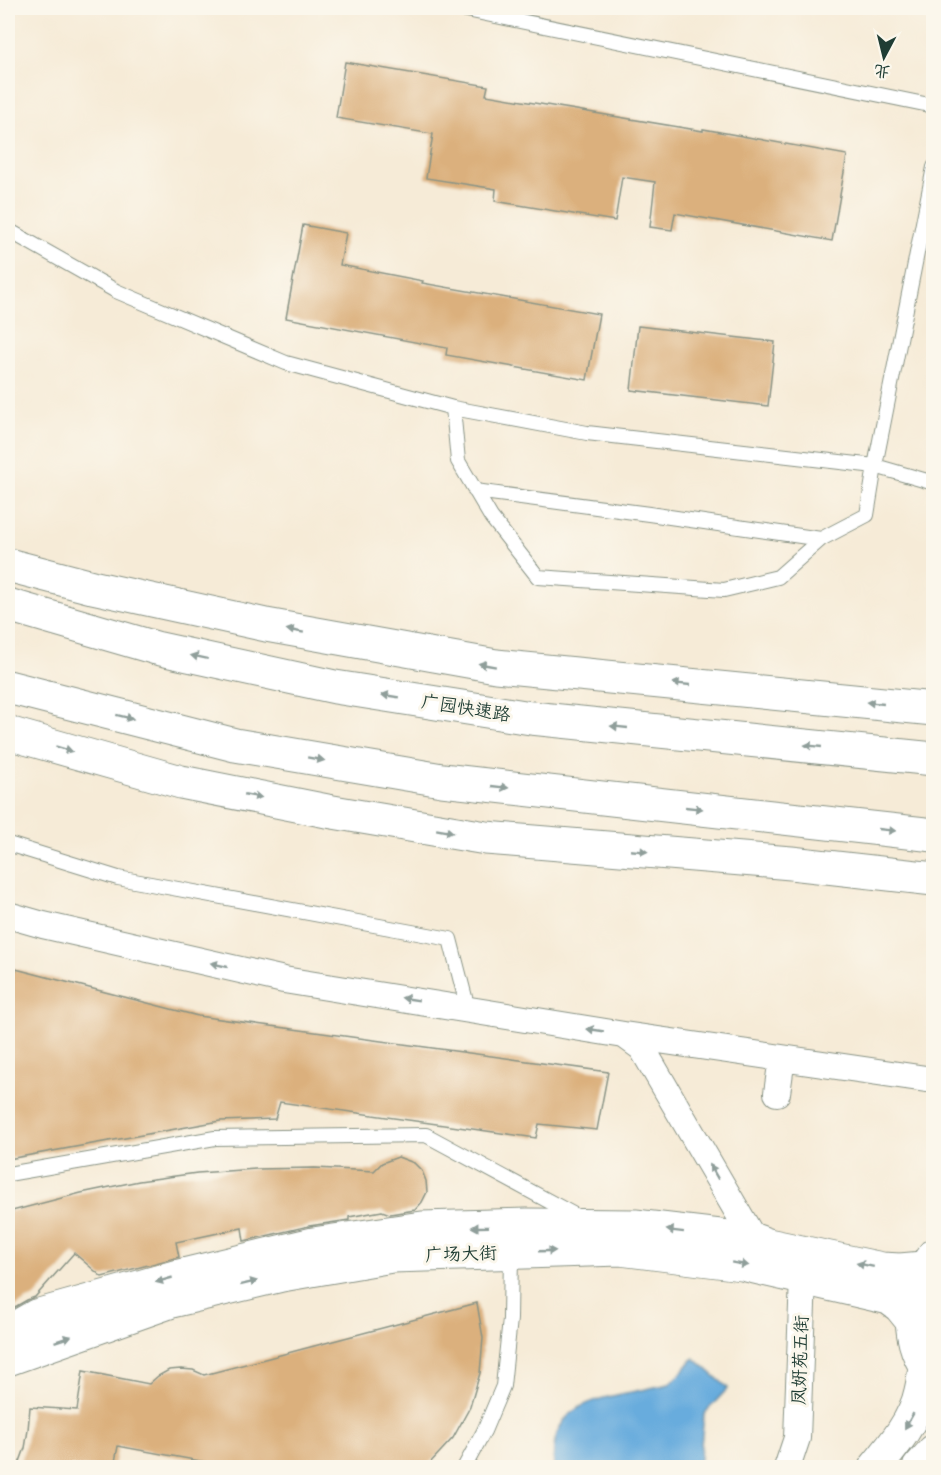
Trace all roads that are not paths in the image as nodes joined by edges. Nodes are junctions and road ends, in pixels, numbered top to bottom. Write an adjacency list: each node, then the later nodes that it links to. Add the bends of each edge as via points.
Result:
1 (457, 8): 2 (lane)
2 (933, 106)
3 (933, 167): 6 (lane)
4 (8, 230): 5 (lane, via 117,291 286,363)
5 (453, 408): 6 (lane, via 587,433); 8 (lane, via 458,461)
6 (875, 466): 7 (lane); 9 (lane, via 867,515)
7 (933, 483)
8 (475, 491): 9 (lane); 9 (lane, via 538,578 724,590 778,578)
9 (820, 539)
10 (8, 565): 13 (main road, one-way to 10, via 496,666 266,626)
11 (8, 605): 15 (main road, 广园快速路, one-way to 11, via 531,718 324,685 156,648)
12 (8, 687): 16 (main road, one-way to 16, via 235,745 442,780)
13 (933, 709)
14 (8, 733): 18 (main road, one-way to 18, via 181,782 486,838)
15 (933, 759)
16 (933, 835)
17 (8, 844): 20 (lane, via 118,878 450,939)
18 (933, 879)
19 (8, 915): 20 (street, one-way to 19, via 284,980)
20 (468, 1009): 21 (street, one-way to 20)
21 (624, 1035): 22 (street); 27 (street, one-way to 21, via 642,1048)
22 (782, 1058): 23 (street); 24 (street)
23 (926, 1078)
24 (777, 1093)
25 (8, 1174): 26 (lane, via 215,1138 426,1135)
26 (596, 1226): 27 (main road, 广场大街, one-way to 26, via 634,1226); 32 (main road, 广场大街, one-way to 32, via 422,1228 313,1244 36,1316)
27 (754, 1240): 30 (main road, 广场大街)
28 (511, 1252): 30 (main road, 广场大街, one-way to 30, via 620,1249 742,1264); 33 (main road, 广场大街, one-way to 28, via 172,1300 282,1275 392,1256); 36 (lane, via 510,1320 503,1386)
29 (928, 1261): 30 (main road, one-way to 30, via 900,1270); 31 (main road, via 912,1300)
30 (804, 1265): 31 (main road, 广场大街, via 889,1298); 37 (street, 凤妍苑五街, via 797,1438)
31 (913, 1322): 34 (main road, via 913,1334)
32 (8, 1332)
33 (8, 1359)
34 (929, 1372): 38 (main road, one-way to 38, via 913,1414)
35 (933, 1451): 39 (main road)
36 (464, 1467)
37 (787, 1467)
38 (875, 1467)
39 (919, 1467)

